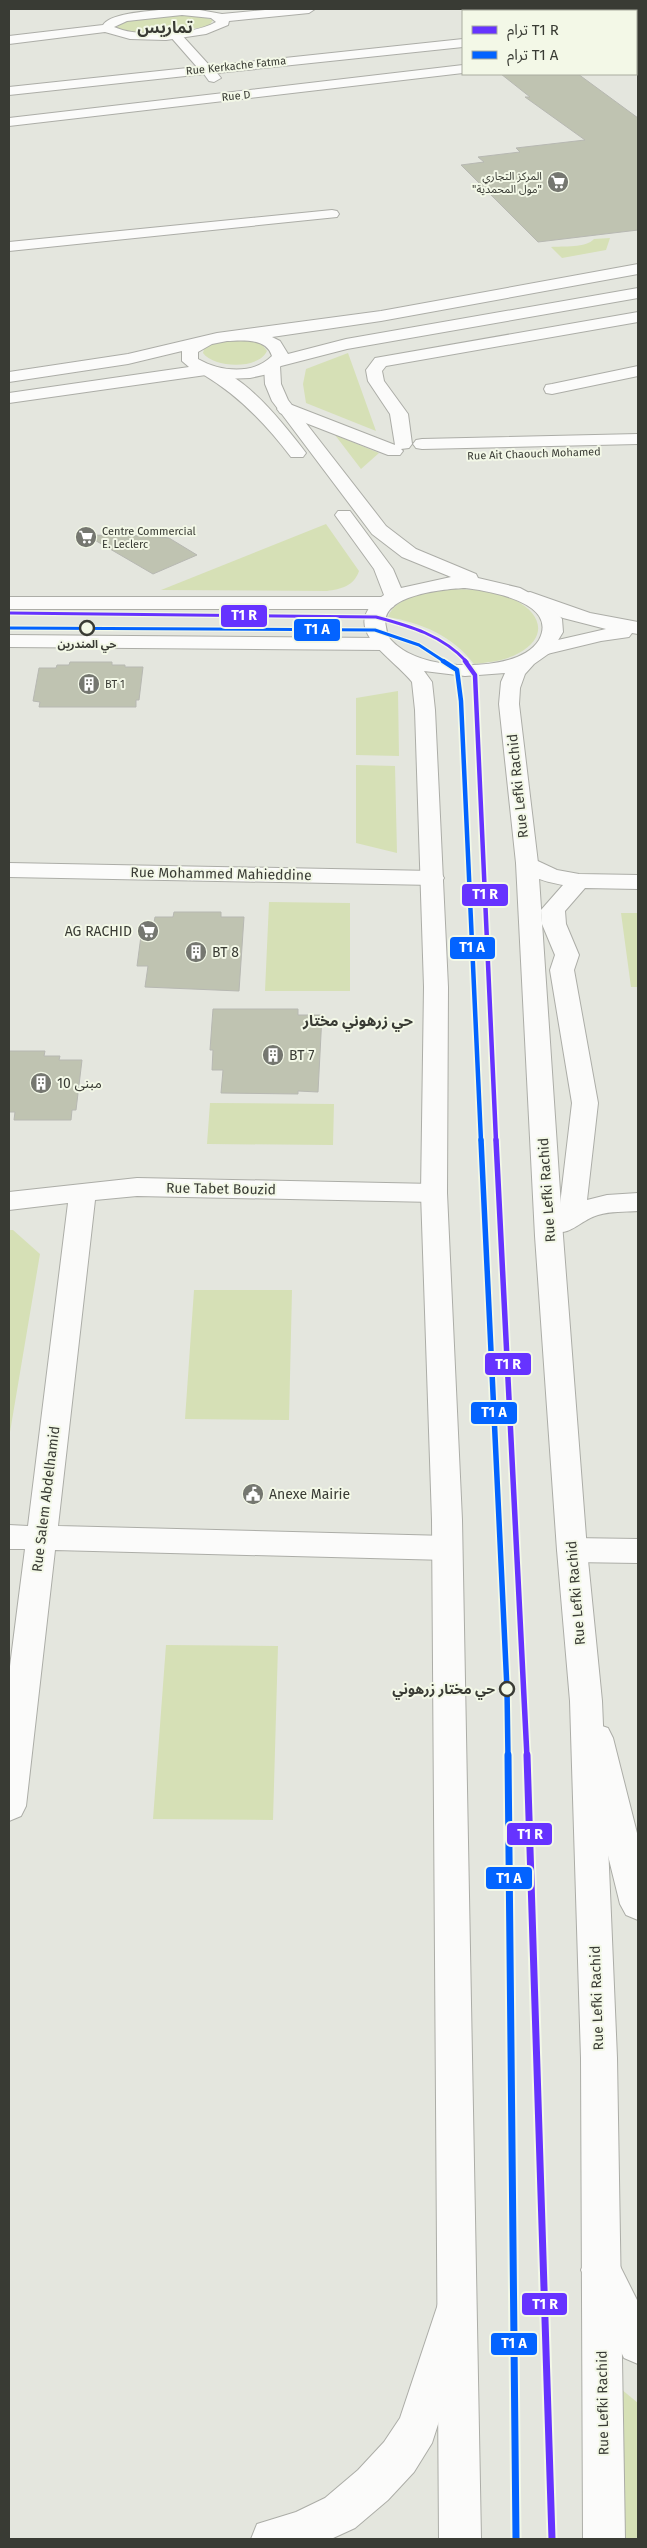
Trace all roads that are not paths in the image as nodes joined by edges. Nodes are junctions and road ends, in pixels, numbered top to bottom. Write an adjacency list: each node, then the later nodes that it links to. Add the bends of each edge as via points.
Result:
1 (309, 9): 3 (main road)
2 (152, 12): 3 (main road, via 201,12); 4 (main road, via 110,23)
3 (222, 18): 5 (main road, via 224,22 220,25)
4 (107, 28): 5 (main road, via 126,36); 6 (main road)
5 (175, 35): 8 (main road)
6 (9, 40)
7 (462, 43): 8 (main road, Rue Kerkache Fatma)
8 (205, 69): 10 (main road, Rue Kerkache Fatma); 11 (main road)
9 (462, 69): 11 (main road, Rue D)
10 (9, 91)
11 (234, 97): 12 (main road, Rue D)
12 (9, 122)
13 (332, 214): 14 (main road)
14 (9, 247)
15 (638, 269): 21 (main road)
16 (638, 281): 21 (main road, via 350,333)
17 (638, 293): 18 (main road)
18 (621, 297): 19 (main road); 25 (main road, via 354,343)
19 (638, 298)
20 (638, 317): 35 (main road, via 381,362 374,370 376,381 399,414)
21 (278, 332): 22 (main road)
22 (242, 336): 23 (main road); 25 (main road, via 267,340 276,345 281,357)
23 (201, 342): 24 (main road); 26 (main road, via 188,356 190,361)
24 (128, 359): 28 (main road); 29 (main road)
25 (274, 364): 26 (main road, via 244,373); 32 (main road, via 275,392)
26 (207, 370): 29 (main road); 36 (main road, via 234,385 253,401)
27 (638, 371): 30 (main road)
28 (9, 377)
29 (146, 377): 31 (main road)
30 (552, 389)
31 (9, 398)
32 (286, 409): 35 (main road); 38 (main road, via 361,508 395,544 434,565)
33 (638, 439): 35 (main road)
34 (638, 451): 35 (main road, Rue Ait Chaouch Mohamed, via 441,457)
35 (412, 452)
36 (306, 464)
37 (333, 500): 40 (main road, via 383,569)
38 (489, 585): 39 (main road); 40 (main road, via 439,583 415,588)
39 (530, 598): 42 (main road, via 593,622); 45 (main road, via 543,608 552,622 552,636)
40 (390, 600): 41 (main road); 44 (main road, via 378,612 374,623 375,630)
41 (9, 603)
42 (638, 629): 45 (main road, via 601,635)
43 (9, 641): 44 (main road)
44 (388, 648): 45 (main road, via 427,666 457,670 492,669); 48 (main road, via 422,682)
45 (537, 653): 46 (main road, Rue Lefki Rachid, via 514,673 510,682 509,704)
46 (527, 863): 49 (main road, via 551,876); 52 (main road, Rue Lefki Rachid)
47 (9, 870): 48 (main road, Rue Mohammed Mahieddine)
48 (433, 878): 54 (main road, via 436,986)
49 (578, 881): 50 (main road); 51 (main road)
50 (638, 882)
51 (561, 899): 52 (main road); 57 (main road, via 553,910 554,924 567,955 562,970 585,1103)
52 (530, 913): 58 (main road, Rue Lefki Rachid)
53 (83, 1192): 54 (main road, Rue Tabet Bouzid, via 137,1187); 55 (main road, Rue Tabet Bouzid); 60 (main road, Rue Salem Abdelhamid)
54 (434, 1193): 61 (main road)
55 (9, 1201)
56 (638, 1202): 57 (main road, via 604,1203)
57 (572, 1215): 58 (main road)
58 (549, 1236): 62 (main road, Rue Lefki Rachid)
59 (9, 1537): 60 (main road)
60 (42, 1538): 61 (main road); 65 (main road, Rue Salem Abdelhamid)
61 (447, 1548): 68 (main road)
62 (572, 1550): 63 (main road); 64 (main road, Rue Lefki Rachid)
63 (638, 1551)
64 (586, 1701): 66 (main road); 67 (main road, Rue Lefki Rachid, via 599,2058)
65 (9, 1806)
66 (638, 1904)
67 (601, 2270): 69 (main road); 72 (main road, Rue Lefki Rachid)
68 (456, 2306): 70 (main road, via 417,2428 399,2457 374,2485 340,2513 300,2532); 71 (main road)
69 (638, 2344)
70 (272, 2539)
71 (460, 2539)
72 (604, 2539)

